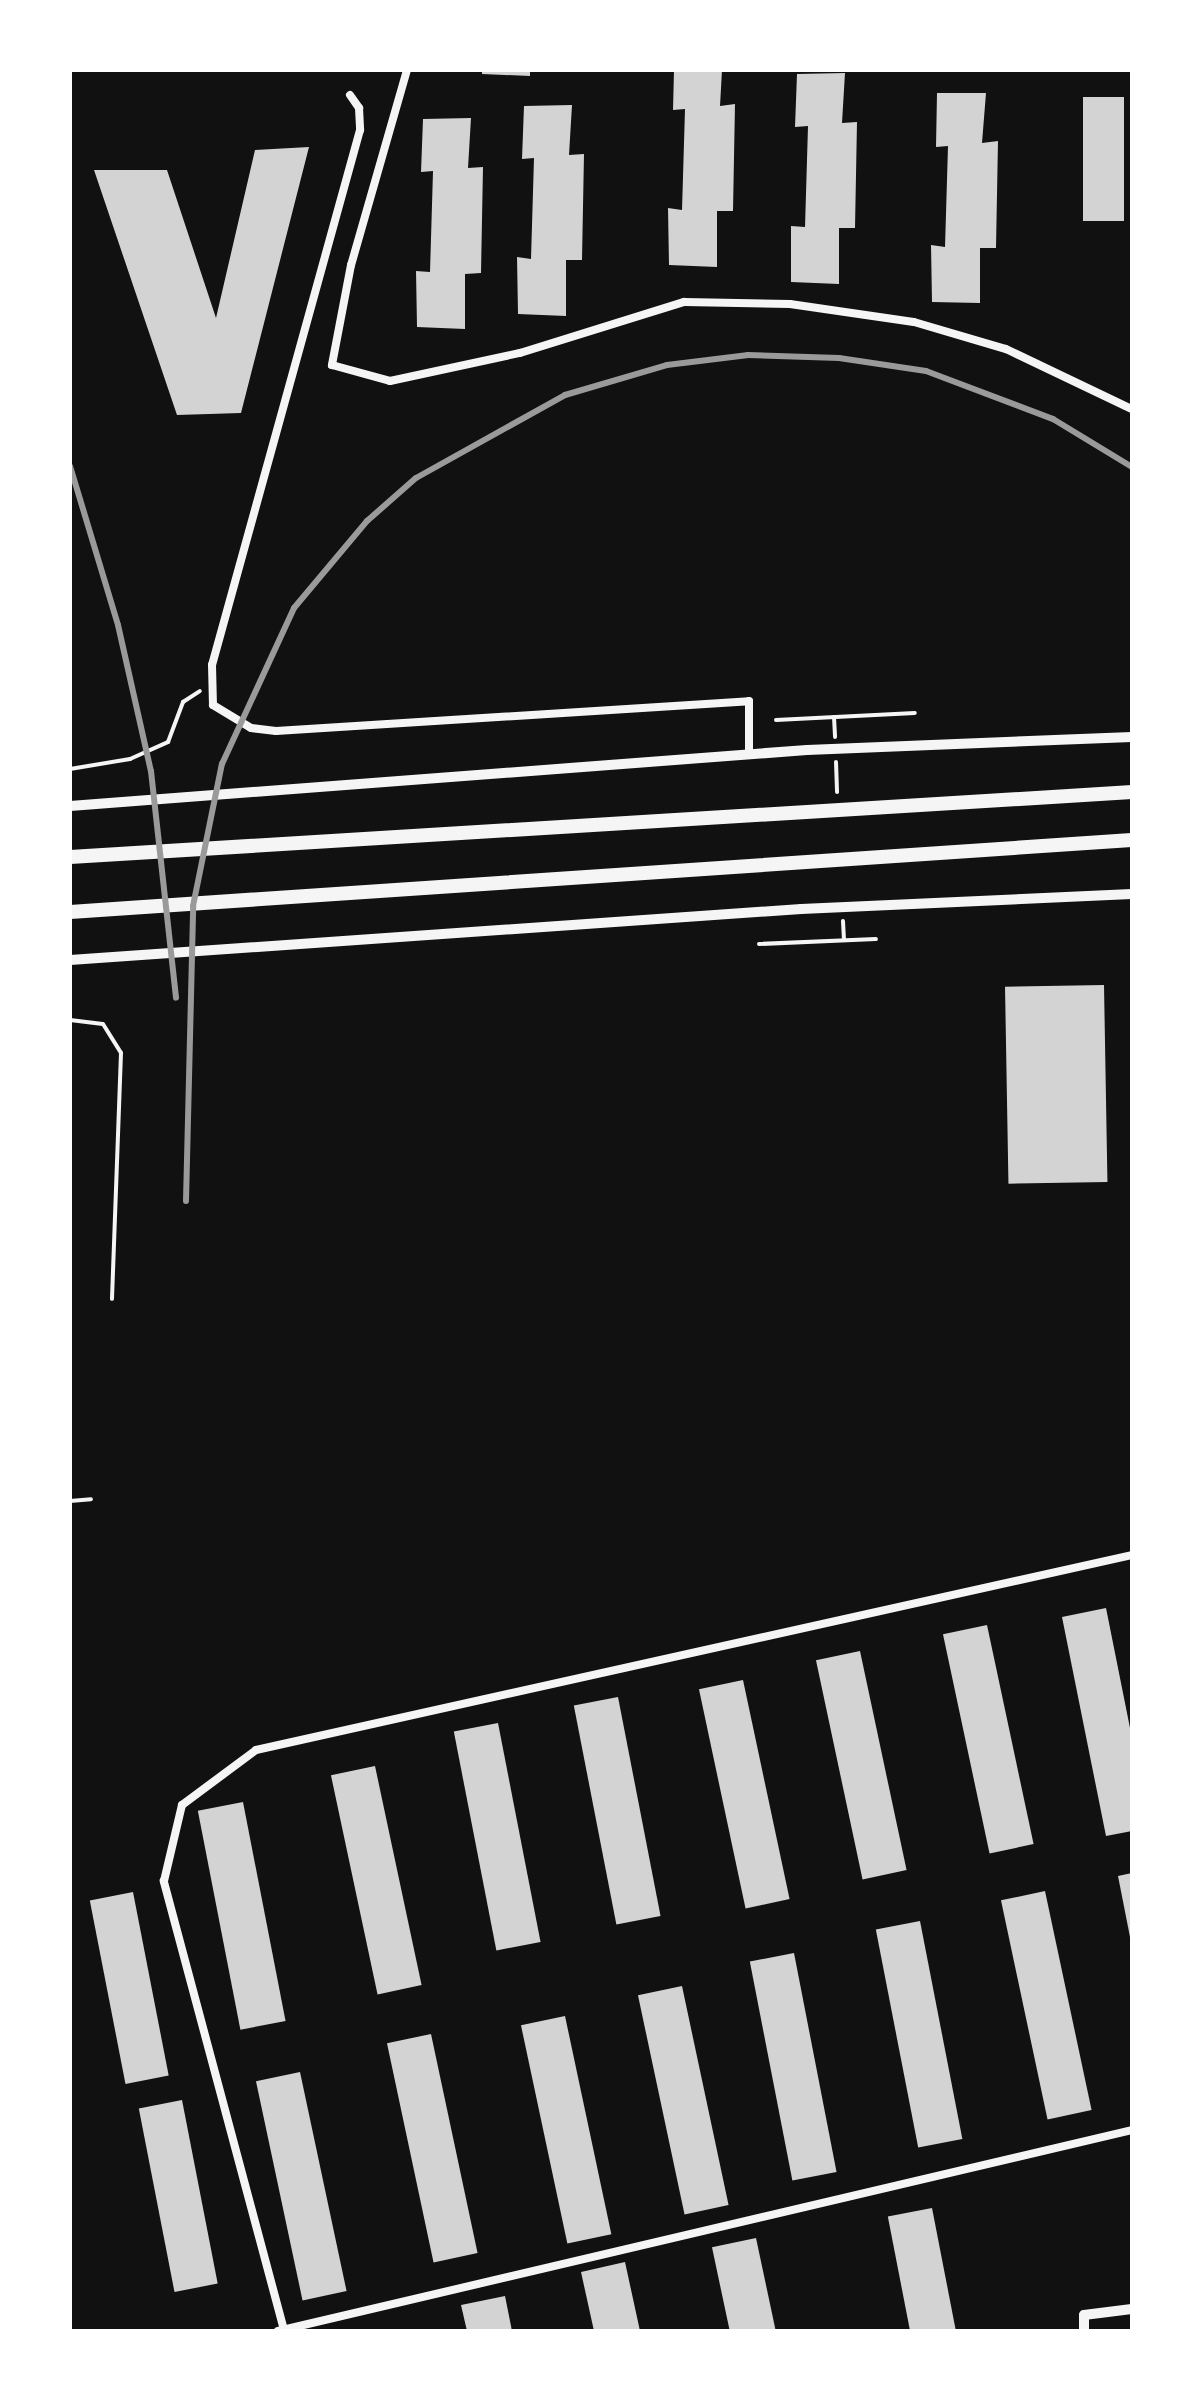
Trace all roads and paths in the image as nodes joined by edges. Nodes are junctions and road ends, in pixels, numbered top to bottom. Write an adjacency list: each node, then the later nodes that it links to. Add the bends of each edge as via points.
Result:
1 (407, 70): 3 (street, via 351,266 332,365 390,380 520,353 684,302 790,304 914,322 1006,349)
2 (350, 95): 4 (street, via 359,108 360,130)
3 (1132, 409)
4 (208, 685): 9 (street, via 213,705 251,728 276,731 749,701); 10 (path, via 183,702 168,742 130,759)
5 (915, 714): 6 (path)
6 (834, 717): 7 (path); 13 (path)
7 (776, 720)
8 (1132, 737): 9 (street)
9 (749, 755): 12 (street)
10 (70, 768)
11 (1132, 792): 15 (highway)
12 (70, 806)
13 (838, 810)
14 (1132, 840): 18 (highway)
15 (70, 857)
16 (1132, 894): 22 (street, via 801,909)
17 (842, 903): 20 (path)
18 (70, 912)
19 (876, 938): 20 (path)
20 (844, 940): 21 (path)
21 (759, 944)
22 (70, 960)
23 (70, 1020): 24 (lane, via 103,1024 121,1053)
24 (112, 1299)
25 (91, 1499): 26 (lane)
26 (70, 1502)
27 (1132, 1555): 30 (street, via 256,1750 182,1805 164,1881)
28 (1132, 2130): 30 (street)
29 (1132, 2309): 31 (street, via 1084,2314)
30 (281, 2330)
31 (1084, 2331)

